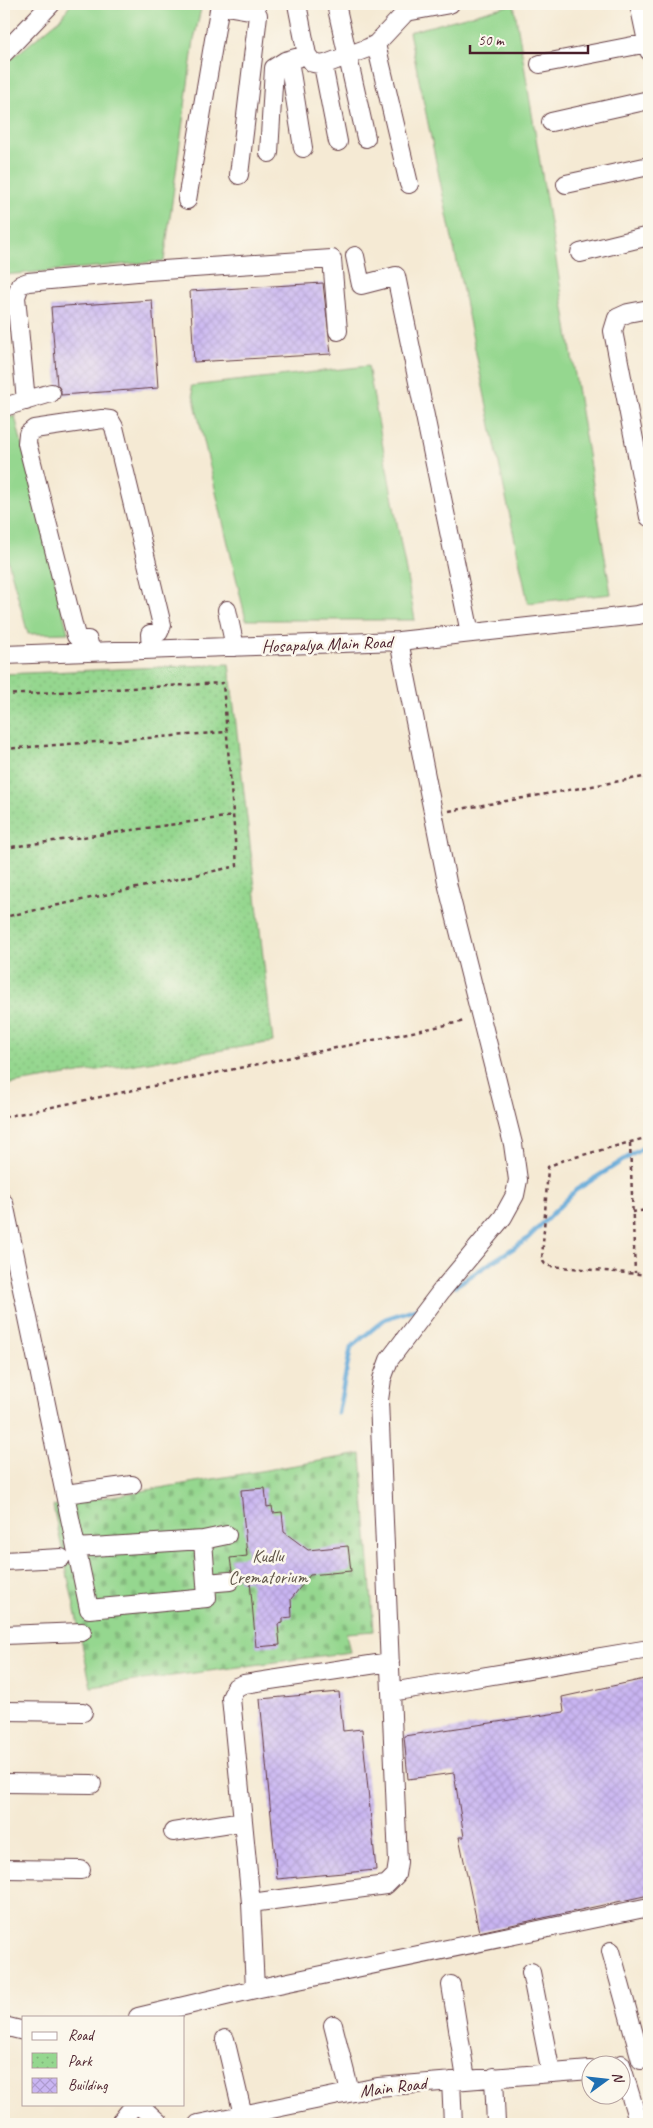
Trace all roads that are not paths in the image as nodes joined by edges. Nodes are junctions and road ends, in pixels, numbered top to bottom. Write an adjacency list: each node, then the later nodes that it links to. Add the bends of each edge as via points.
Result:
1 (51, 4): 10 (street)
2 (297, 4): 11 (street)
3 (336, 4): 12 (street)
4 (450, 4): 7 (street)
5 (639, 4): 9 (street)
6 (220, 5): 23 (street, via 255,11 258,16); 26 (street)
7 (404, 8): 8 (street)
8 (376, 44): 12 (street); 24 (street)
9 (648, 47): 14 (street)
10 (4, 53)
11 (307, 55): 13 (street); 15 (street, via 313,63)
12 (349, 55): 15 (street); 18 (street)
13 (289, 60): 20 (street); 21 (street, via 274,68)
14 (540, 64)
15 (323, 65): 19 (street)
16 (649, 100): 17 (street)
17 (551, 122)
18 (366, 138)
19 (338, 142)
20 (303, 148)
21 (269, 153)
22 (649, 166): 25 (street)
23 (239, 175)
24 (409, 184)
25 (566, 184)
26 (186, 200)
27 (649, 236): 28 (street)
28 (580, 253)
29 (355, 256): 38 (street, via 361,284 396,276)
30 (649, 309): 35 (street, via 617,318 613,331)
31 (338, 331): 33 (street, via 332,259 28,282 20,285 16,298)
32 (51, 394): 33 (street)
33 (26, 401): 34 (street)
34 (4, 407)
35 (649, 517)
36 (227, 610): 40 (street)
37 (649, 612): 38 (street, Hosapalya Main Road)
38 (470, 634): 39 (street, Hosapalya Main Road)
39 (399, 641): 40 (street, Hosapalya Main Road); 57 (street, via 448,887 513,1144 518,1180 515,1195 503,1217 389,1360 382,1379 378,1400)
40 (235, 647): 41 (street, Hosapalya Main Road)
41 (151, 650): 42 (street, Hosapalya Main Road); 42 (street, via 150,634 158,632 162,625 114,427 110,420 102,419 34,429 28,434 27,443 76,636 80,640 88,640)
42 (91, 652): 43 (street, Hosapalya Main Road)
43 (4, 654)
44 (4, 1203): 46 (street)
45 (132, 1485): 46 (street)
46 (66, 1500): 49 (street)
47 (227, 1535): 48 (street)
48 (204, 1540): 49 (street); 53 (street)
49 (76, 1548): 53 (street, via 89,1609 207,1598)
50 (61, 1558): 51 (street)
51 (4, 1561)
52 (230, 1581): 53 (street)
53 (206, 1583)
54 (82, 1632): 55 (street)
55 (4, 1635)
56 (649, 1649): 58 (street)
57 (390, 1662): 58 (street); 63 (street, via 236,1687 231,1698)
58 (391, 1692): 67 (street, via 396,1875 386,1885)
59 (4, 1711): 60 (street)
60 (83, 1712)
61 (4, 1783): 62 (street)
62 (92, 1784)
63 (243, 1821): 64 (street); 67 (street)
64 (173, 1832)
65 (4, 1868): 66 (street)
66 (81, 1870)
67 (251, 1904): 72 (street)
68 (649, 1907): 72 (street)
69 (610, 1951): 78 (street)
70 (531, 1972): 81 (street)
71 (451, 1985): 83 (street)
72 (255, 1989): 73 (street)
73 (142, 2016)
74 (333, 2024): 84 (street)
75 (4, 2026): 76 (street)
76 (22, 2030)
77 (225, 2039): 88 (street)
78 (645, 2059): 79 (street)
79 (630, 2062)
80 (580, 2071): 81 (street, Main Road)
81 (550, 2073): 82 (street, Main Road)
82 (494, 2078): 83 (street, Main Road); 93 (street)
83 (458, 2080): 84 (street, Main Road, via 390,2085); 92 (street)
84 (350, 2092): 88 (street, Main Road)
85 (630, 2100): 94 (street)
86 (134, 2106): 89 (street)
87 (138, 2106): 90 (street)
88 (243, 2115): 91 (street, Main Road)
89 (119, 2124)
90 (160, 2124)
91 (198, 2124)
92 (453, 2124)
93 (496, 2124)
94 (639, 2124)

